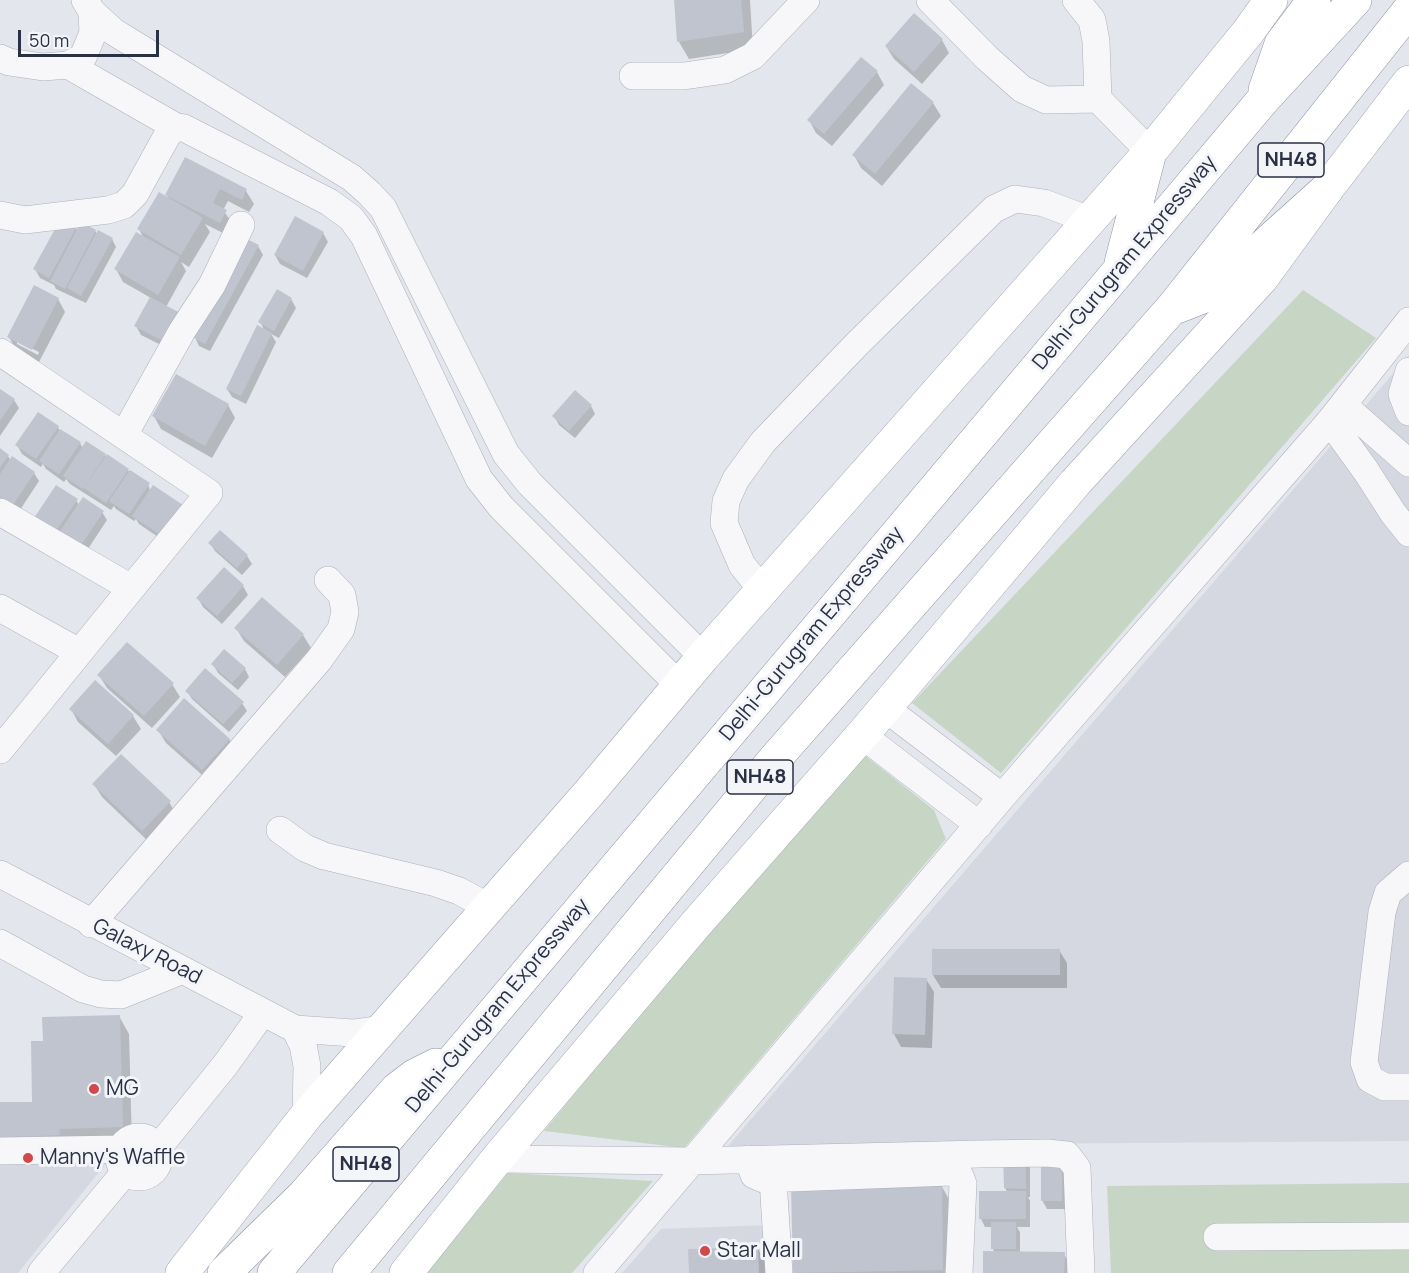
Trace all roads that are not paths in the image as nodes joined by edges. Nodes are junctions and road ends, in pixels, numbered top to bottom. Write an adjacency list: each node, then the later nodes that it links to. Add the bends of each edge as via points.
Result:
1 (806, 0): 11 (street, via 753,56 725,70 684,76)
2 (930, 0): 13 (street, via 1022,89 1046,100)
3 (1076, 0): 13 (street, via 1092,20)
4 (1271, 0): 16 (main road)
5 (1314, 0): 14 (main road, via 1281,44)
6 (1354, 0): 14 (main road, Delhi-Gurugram Expressway / NH48)
7 (89, 6): 10 (street, via 93,33 83,57); 21 (street, via 114,32 352,178 383,208)
8 (1409, 10): 24 (main road, NH48)
9 (0, 58): 10 (street, via 43,67)
10 (68, 65): 15 (street)
11 (633, 76)
12 (1409, 82): 17 (main road)
13 (1098, 99): 16 (street)
14 (1262, 101): 22 (main road, Delhi-Gurugram Expressway / NH48)
15 (176, 127): 18 (street, via 168,134 135,194 124,205 24,220); 23 (street, via 319,197 351,218)
16 (1150, 152): 19 (main road); 22 (main road)
17 (1327, 189): 24 (main road, via 1210,294); 43 (main road, via 1262,278 1075,483)
18 (0, 215)
19 (1089, 220): 38 (main road); 38 (street, via 1044,203 1015,199 993,209 763,442 736,479 726,501 724,523 742,565)
20 (241, 225): 30 (street, via 212,285)
21 (411, 266): 23 (street); 32 (street, via 506,454)
22 (1119, 271): 58 (main road, Delhi-Gurugram Expressway / NH48)
23 (384, 279): 34 (street, via 479,479)
24 (1172, 308): 70 (main road, NH48, via 773,761)
25 (1409, 321): 29 (street)
26 (0, 352): 30 (street)
27 (1409, 371): 28 (street, via 1402,394)
28 (1409, 412)
29 (1336, 413): 31 (street); 35 (street, via 1366,471); 46 (street)
30 (124, 435): 37 (street, via 209,493)
31 (1409, 463)
32 (541, 495): 34 (street); 41 (street)
33 (0, 512): 37 (street)
34 (516, 521): 42 (street)
35 (1409, 534)
36 (328, 580): 52 (street, via 342,595 345,612 341,629 319,660)
37 (131, 588): 40 (street)
38 (763, 591): 41 (main road)
39 (0, 608): 40 (street)
40 (79, 652): 45 (street)
41 (703, 657): 42 (main road)
42 (679, 685): 51 (main road)
43 (885, 708): 44 (main road); 46 (street)
44 (862, 735): 47 (street); 64 (main road)
45 (0, 750)
46 (1002, 797): 47 (street)
47 (979, 825): 66 (street)
48 (280, 830): 51 (street, via 324,856 436,883)
49 (0, 874): 52 (street, Galaxy Road)
50 (1409, 874): 59 (street, via 1388,892 1382,912 1364,1062 1370,1079 1385,1087)
51 (489, 907): 57 (main road)
52 (92, 924): 54 (street, Galaxy Road)
53 (0, 943): 54 (street, via 83,989 101,994 121,995)
54 (183, 970): 55 (street, Galaxy Road)
55 (259, 1010): 56 (street, Galaxy Road); 62 (street, via 226,1064)
56 (295, 1029): 57 (street, Galaxy Road, via 353,1033); 60 (street, via 307,1066)
57 (382, 1029): 60 (main road)
58 (458, 1054): 73 (main road, via 397,1089 304,1195); 74 (main road, Delhi-Gurugram Expressway / NH48)
59 (1409, 1087)
60 (306, 1116): 72 (main road)
61 (32, 1144): 62 (street)
62 (137, 1150): 63 (street); 71 (street)
63 (0, 1151)
64 (497, 1159): 66 (street); 75 (main road)
65 (748, 1159): 66 (street); 67 (street, via 754,1175); 79 (street, via 1067,1155 1077,1168)
66 (690, 1161): 76 (street)
67 (773, 1180): 77 (street); 78 (street, via 951,1172 960,1176 963,1184)
68 (1409, 1236): 69 (street)
69 (1217, 1237)
70 (359, 1268)
71 (41, 1273)
72 (182, 1273)
73 (224, 1273)
74 (274, 1273)
75 (406, 1273)
76 (597, 1273)
77 (779, 1273)
78 (959, 1273)
79 (1081, 1273)

